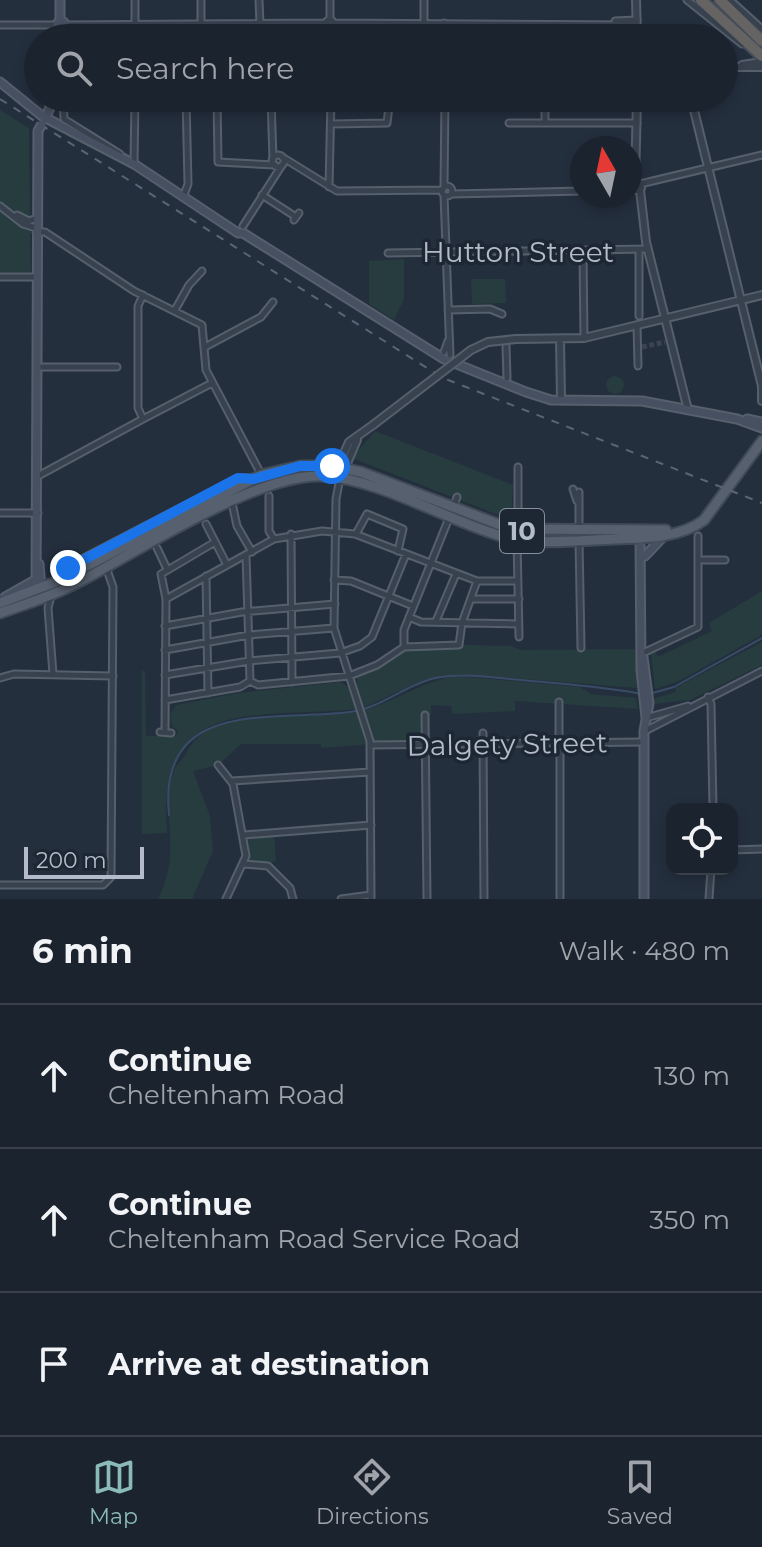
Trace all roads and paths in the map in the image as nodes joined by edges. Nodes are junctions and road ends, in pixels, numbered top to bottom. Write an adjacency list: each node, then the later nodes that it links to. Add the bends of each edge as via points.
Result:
1 (60, 0): 16 (main road)
2 (135, 0): 17 (street)
3 (201, 0): 18 (street)
4 (259, 0): 20 (street)
5 (330, 0): 13 (street)
6 (424, 0): 14 (street)
7 (636, 0): 12 (street)
8 (687, 0): 21 (street)
9 (730, 0): 26 (street)
10 (711, 2): 11 (highway); 22 (highway)
11 (739, 18): 26 (main road); 28 (highway)
12 (637, 22): 15 (street)
13 (330, 23): 14 (street); 20 (street)
14 (424, 23): 15 (street)
15 (444, 23)
16 (61, 24)
17 (135, 24)
18 (201, 24): 19 (street)
19 (216, 24): 20 (street)
20 (260, 24)
21 (717, 24)
22 (732, 24)
23 (2, 26): 24 (street)
24 (24, 27)
25 (738, 31): 28 (highway)
26 (762, 32)
27 (738, 41): 28 (street)
28 (762, 56): 29 (street)
29 (738, 65)
30 (0, 82): 31 (main road)
31 (24, 106)
32 (30, 112): 48 (main road)
33 (48, 112): 48 (main road)
34 (64, 112): 54 (street, via 64,119)
35 (134, 112): 54 (street)
36 (186, 112): 62 (street)
37 (217, 112): 55 (street, via 218,162)
38 (271, 112): 51 (street)
39 (331, 112): 49 (street)
40 (388, 112): 49 (street, via 387,123)
41 (445, 112): 60 (street)
42 (545, 112): 46 (street)
43 (637, 112): 47 (street)
44 (694, 112): 57 (street)
45 (509, 123): 46 (street)
46 (545, 123): 47 (street)
47 (637, 123): 50 (street)
48 (42, 124): 54 (main road); 69 (main road)
49 (331, 124): 59 (street)
50 (637, 136)
51 (271, 144): 53 (street); 55 (street)
52 (762, 155): 57 (street)
53 (282, 156): 55 (street); 55 (street); 56 (street)
54 (132, 162): 62 (main road)
55 (277, 164): 56 (street); 63 (street)
56 (300, 169): 59 (street)
57 (708, 169): 58 (street); 82 (street)
58 (642, 185)
59 (329, 187): 60 (street, via 341,192)
60 (447, 191): 61 (street); 74 (street)
61 (570, 191)
62 (184, 195): 70 (main road)
63 (262, 195): 68 (street); 70 (street)
64 (0, 206): 67 (street)
65 (640, 208): 72 (street)
66 (640, 208): 72 (street)
67 (9, 211): 69 (street, via 29,221); 71 (street)
68 (296, 217)
69 (37, 218): 71 (main road)
70 (240, 229): 94 (main road)
71 (36, 232): 79 (main road); 80 (street, via 44,232)
72 (647, 245): 73 (street, Hutton Street); 88 (street)
73 (639, 251): 75 (street, Hutton Street); 87 (street)
74 (448, 252): 75 (street, Hutton Street); 76 (street, Hutton Street); 85 (street)
75 (583, 252): 90 (street)
76 (388, 253)
77 (202, 271): 84 (street)
78 (0, 277): 79 (street)
79 (37, 277): 96 (main road)
80 (143, 295): 84 (street); 105 (street, via 138,306 138,408)
81 (762, 295): 82 (street)
82 (740, 300): 88 (street); 100 (street)
83 (273, 302): 93 (street, via 261,317)
84 (175, 310): 93 (street, via 202,325)
85 (448, 310): 86 (street, via 490,309); 94 (street)
86 (502, 314)
87 (639, 316)
88 (666, 317): 89 (street); 103 (street)
89 (637, 325): 90 (street); 95 (street)
90 (584, 338): 91 (street)
91 (560, 340): 101 (street); 112 (street, bridge, via 488,342 471,350 362,435)
92 (506, 346): 98 (street)
93 (205, 347): 99 (street)
94 (446, 356): 101 (main road, via 545,399)
95 (638, 366)
96 (37, 367): 97 (street); 113 (main road)
97 (117, 367)
98 (507, 378)
99 (212, 383): 105 (street); 114 (street)
100 (762, 386): 102 (street)
101 (561, 400): 103 (main road, via 635,400)
102 (762, 400)
103 (688, 410): 106 (main road)
104 (762, 414): 107 (street)
105 (143, 419): 113 (street)
106 (737, 419): 107 (main road); 108 (main road)
107 (758, 420)
108 (762, 429): 110 (main road)
109 (761, 444): 110 (main road)
110 (749, 455): 124 (main road, via 704,520)
111 (518, 467): 127 (street)
112 (341, 471): 114 (main road, 10, via 300,466); 118 (main road, 10, via 288,478); 121 (main road, 10); 123 (street)
113 (38, 476): 120 (main road)
114 (258, 477): 141 (main road, 10); 149 (street, via 238,478 72,564)
115 (576, 491): 128 (street)
116 (269, 496): 131 (street, via 269,531)
117 (457, 497): 121 (street)
118 (232, 502): 135 (street); 141 (main road, 10)
119 (0, 513): 120 (street)
120 (38, 513): 138 (main road)
121 (451, 513): 127 (main road, 10); 142 (street)
122 (206, 524): 132 (street)
123 (335, 533): 125 (street); 126 (street); 150 (street)
124 (672, 533): 129 (main road, 10); 137 (main road)
125 (291, 534): 131 (street); 162 (street)
126 (355, 534): 134 (street); 134 (street, via 367,514 403,529)
127 (518, 535): 128 (main road, 10); 152 (street)
128 (579, 535): 129 (main road, 10); 177 (street)
129 (643, 535): 137 (main road); 144 (main road)
130 (698, 536): 139 (street)
131 (274, 539): 135 (street)
132 (215, 542): 143 (street); 145 (street)
133 (157, 548): 145 (street)
134 (398, 551): 136 (street)
135 (249, 554): 143 (street); 163 (street)
136 (406, 554): 142 (street); 155 (street)
137 (645, 556): 144 (main road)
138 (38, 558): 146 (main road); 153 (main road)
139 (698, 560): 140 (street); 180 (street, via 698,627)
140 (725, 560)
141 (104, 562): 149 (main road, 10); 154 (main road, 10); 187 (street, via 113,587)
142 (430, 564): 147 (street); 161 (street)
143 (227, 565): 148 (street)
144 (642, 566): 180 (main road)
145 (166, 567): 156 (street, via 160,580)
146 (40, 569): 149 (main road); 153 (main road)
147 (456, 574): 151 (street); 167 (street)
148 (206, 576): 156 (street); 166 (street)
149 (64, 578): 153 (main road, 10)
150 (334, 580): 155 (street); 160 (street)
151 (477, 581): 152 (street); 157 (street)
152 (518, 581): 158 (street)
153 (38, 589): 154 (main road, 10); 159 (main road, 10); 164 (main road, 10)
154 (52, 595): 185 (street, via 48,606)
155 (389, 596): 161 (street); 179 (street, via 369,642)
156 (166, 599): 170 (street)
157 (471, 599): 158 (street); 168 (street)
158 (519, 599): 169 (street)
159 (0, 602)
160 (335, 604): 162 (street); 171 (street)
161 (413, 606): 165 (street)
162 (292, 608): 163 (street); 172 (street)
163 (250, 611): 166 (street); 173 (street)
164 (0, 613)
165 (409, 617): 167 (street); 176 (street)
166 (208, 618): 170 (street); 175 (street)
167 (436, 621): 168 (street)
168 (462, 623): 169 (street); 176 (street, via 460,644)
169 (518, 624): 174 (street)
170 (165, 626): 178 (street)
171 (334, 628): 172 (street); 179 (street)
172 (292, 631): 173 (street); 181 (street)
173 (249, 635): 175 (street); 182 (street)
174 (519, 637)
175 (208, 642): 178 (street); 183 (street)
176 (404, 647): 188 (street)
177 (581, 648)
178 (165, 650): 186 (street)
179 (340, 653): 181 (street); 188 (street)
180 (643, 655): 196 (main road)
181 (291, 657): 182 (street); 191 (street)
182 (249, 661): 183 (street); 190 (street)
183 (208, 668): 186 (street); 192 (street)
184 (762, 671): 193 (street)
185 (53, 674): 187 (street); 189 (street)
186 (165, 675): 194 (street)
187 (113, 676): 220 (street, via 108,882)
188 (349, 676): 191 (street); 209 (street)
189 (0, 678)
190 (250, 681): 191 (street); 192 (street)
191 (292, 682)
192 (208, 693): 194 (street)
193 (708, 697): 197 (street); 213 (street)
194 (165, 700): 203 (street)
195 (559, 702): 207 (street)
196 (647, 703): 198 (street); 201 (main road)
197 (689, 706): 198 (street); 200 (street)
198 (662, 711): 201 (street)
199 (425, 715): 208 (street)
200 (670, 717): 201 (street); 202 (street)
201 (646, 718): 202 (main road)
202 (644, 731): 205 (main road)
203 (165, 732)
204 (483, 733): 206 (street)
205 (644, 742): 207 (street, Dalgety Street); 228 (main road)
206 (483, 743): 207 (street, Dalgety Street); 208 (street, Dalgety Street); 226 (street)
207 (559, 743): 227 (street)
208 (426, 744): 209 (street, Dalgety Street); 225 (street)
209 (370, 745): 211 (street)
210 (218, 765): 212 (street)
211 (370, 772): 212 (street); 214 (street)
212 (232, 781): 215 (street)
213 (713, 803)
214 (371, 825): 215 (street); 221 (street)
215 (243, 835): 218 (street)
216 (762, 849): 217 (street)
217 (738, 850)
218 (244, 863): 222 (street); 223 (street, via 268,866 289,887)
219 (711, 875): 229 (street)
220 (0, 885)
221 (371, 897): 224 (street)
222 (226, 899)
223 (293, 899)
224 (341, 899)
225 (427, 899)
226 (484, 899)
227 (560, 899)
228 (644, 899)
229 (709, 899)

